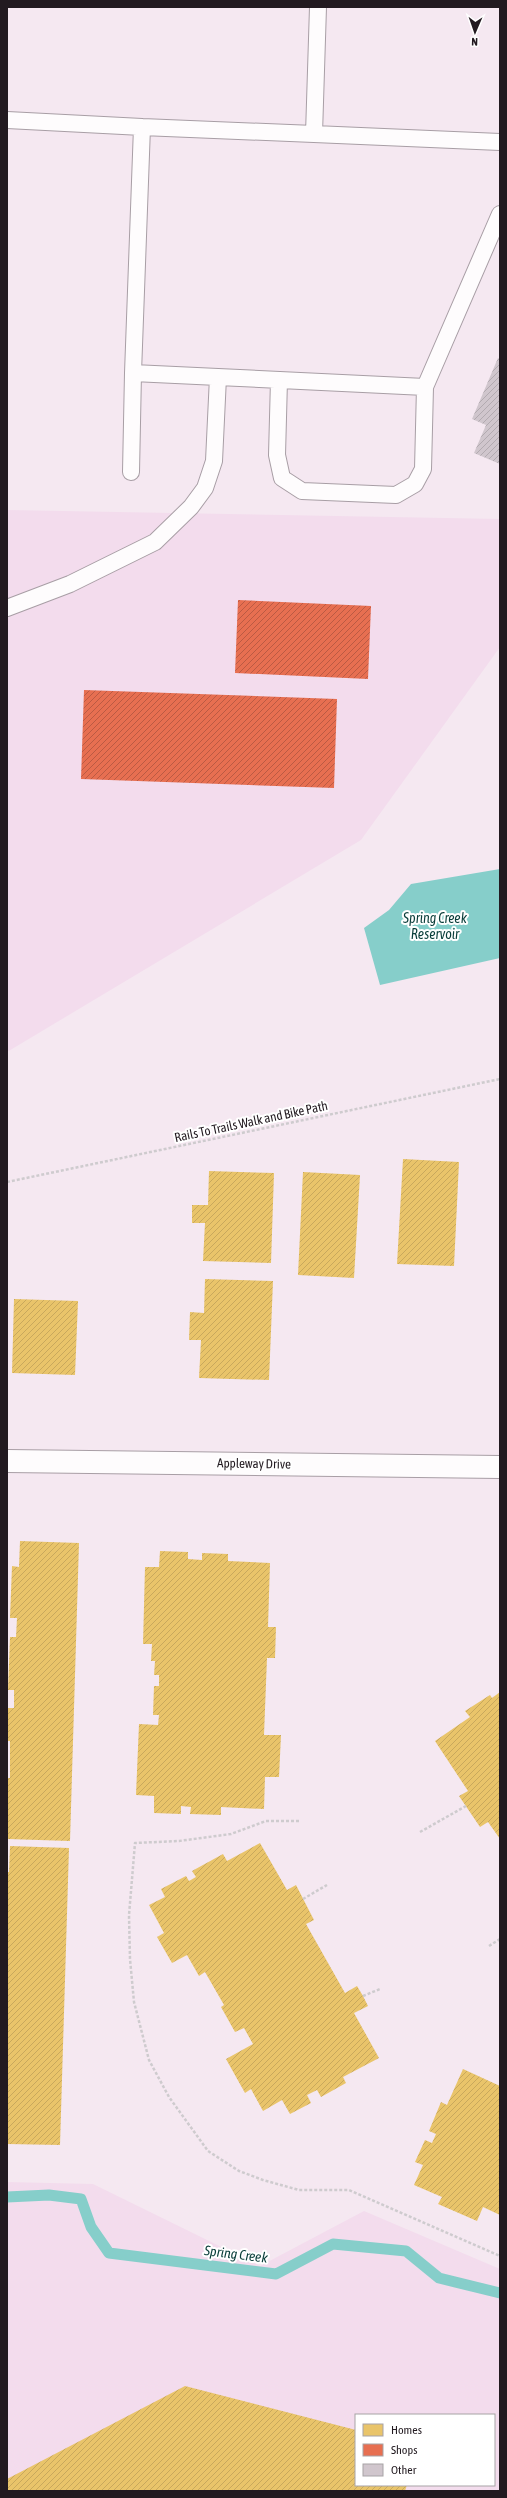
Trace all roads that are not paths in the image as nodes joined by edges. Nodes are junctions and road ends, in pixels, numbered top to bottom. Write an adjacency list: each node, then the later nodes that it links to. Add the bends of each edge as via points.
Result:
1 (318, 7): 4 (lane)
2 (7, 120): 3 (lane)
3 (142, 127): 4 (lane); 7 (lane)
4 (314, 134): 5 (lane)
5 (500, 142)
6 (500, 214): 10 (lane)
7 (133, 373): 8 (lane); 11 (lane)
8 (218, 377): 9 (lane); 12 (lane, via 214,461 205,488 191,507 155,542 70,584)
9 (279, 380): 10 (lane); 10 (lane, via 277,454 282,478 302,491 396,495 415,484 423,469)
10 (425, 386)
11 (131, 472)
12 (7, 608)
13 (7, 1461): 14 (street, Appleway Drive)
14 (500, 1467)

